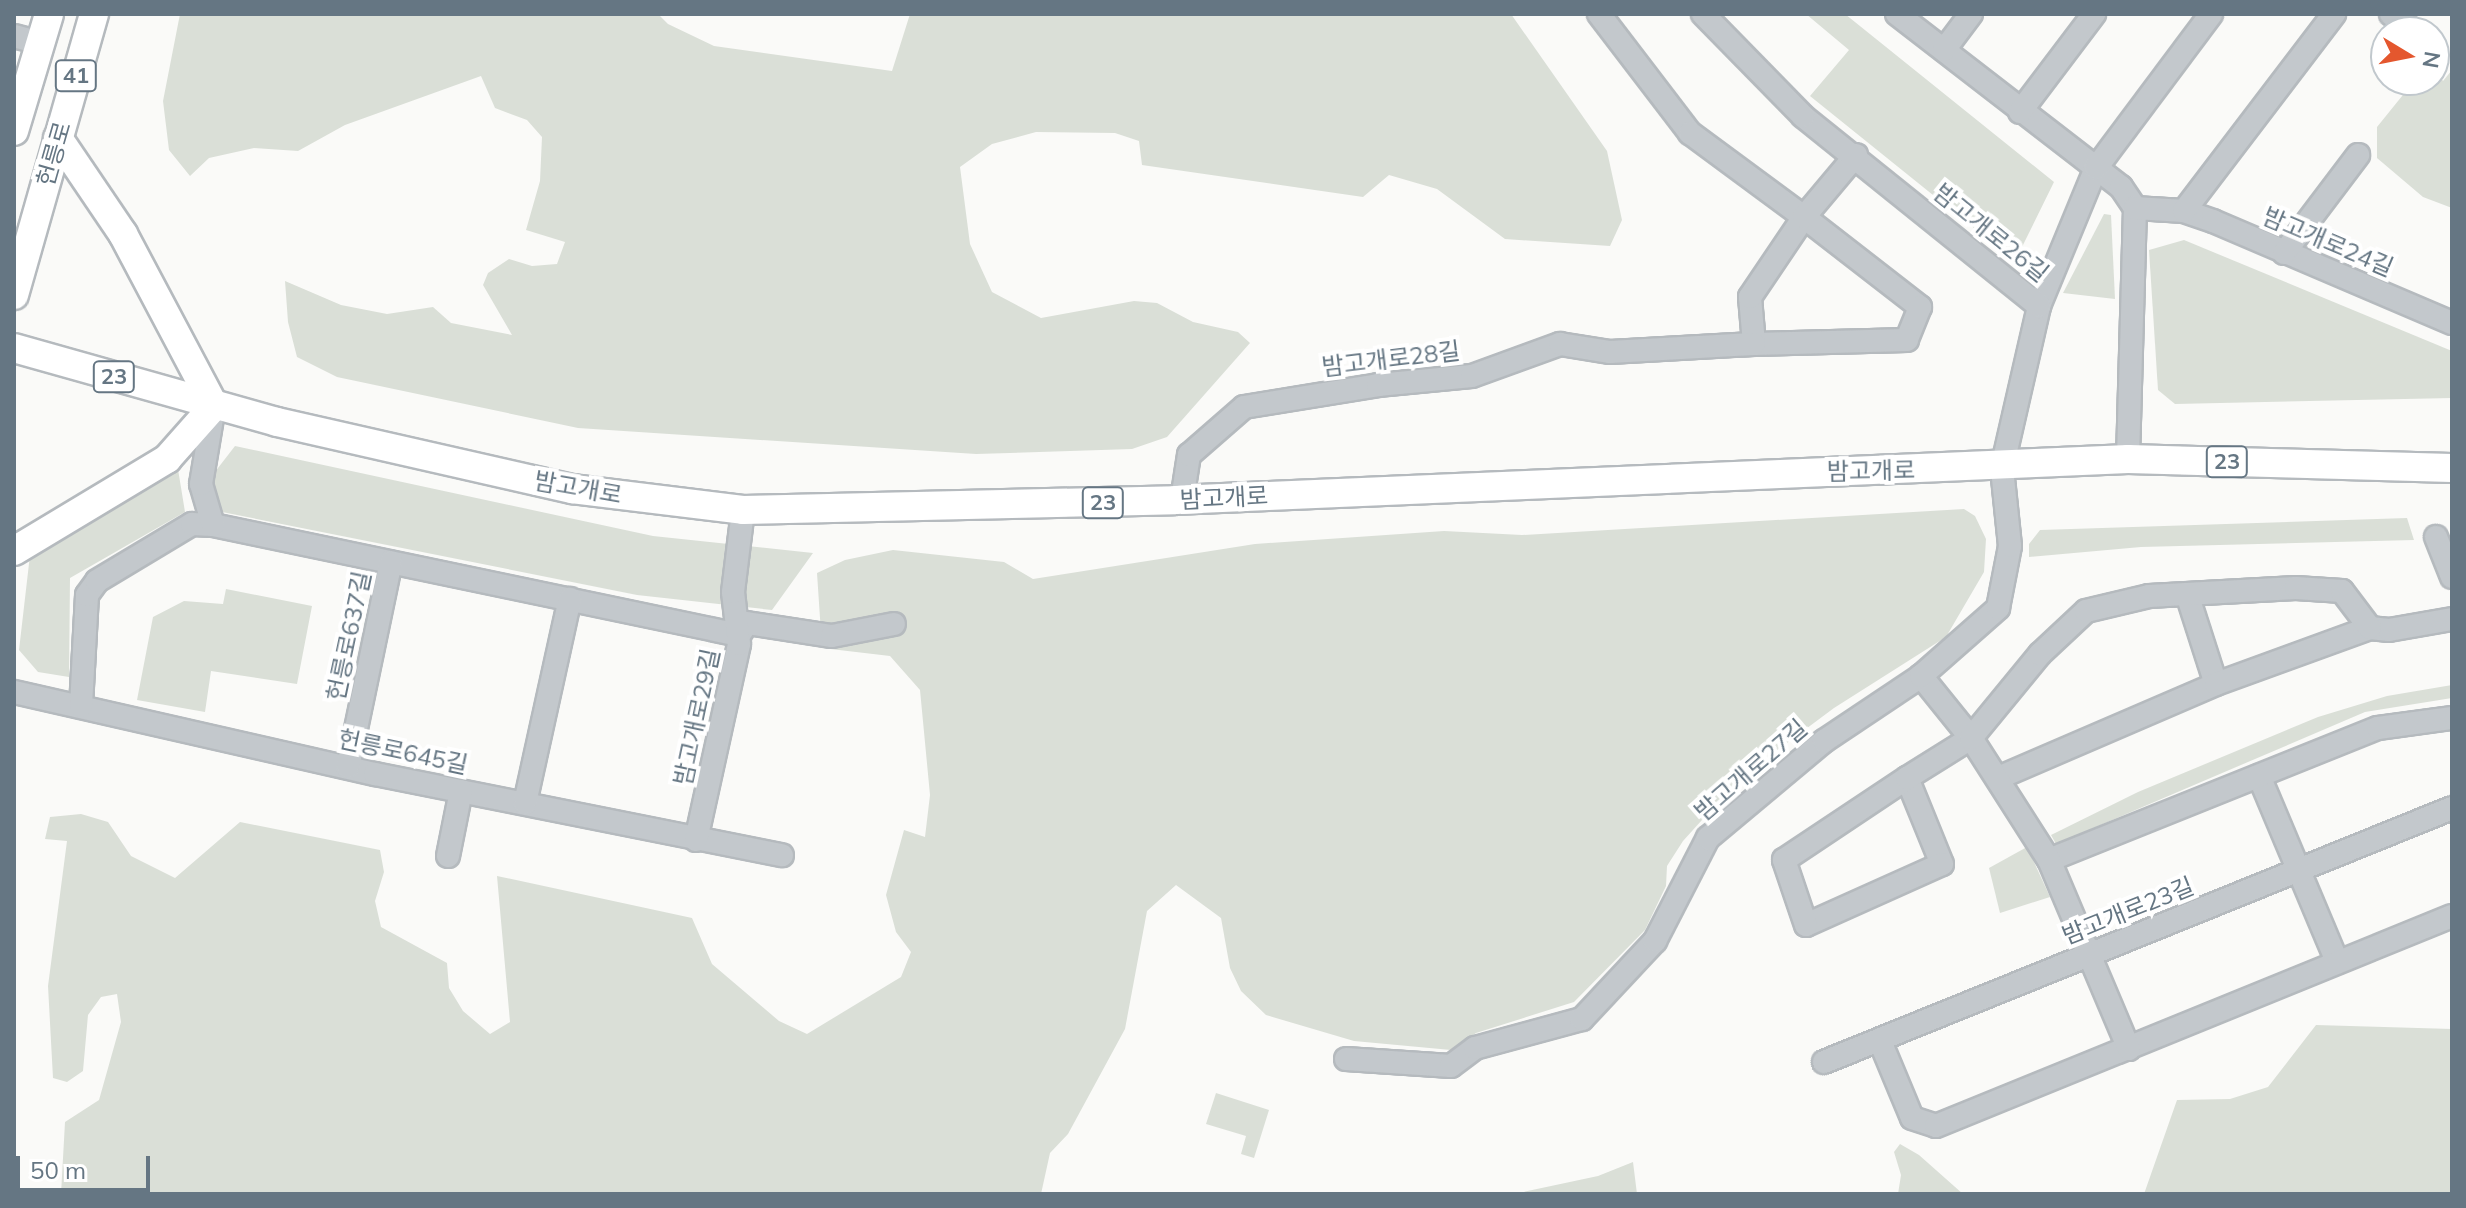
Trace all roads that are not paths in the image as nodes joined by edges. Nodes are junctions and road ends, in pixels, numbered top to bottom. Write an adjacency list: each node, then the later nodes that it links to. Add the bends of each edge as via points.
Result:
1 (49, 14): 10 (main road, 헌릉로 / 41)
2 (94, 14): 14 (main road, 헌릉로 / 41)
3 (1599, 14): 20 (street, via 1690,133)
4 (1703, 14): 15 (street, 밤고개로26길, via 1803,116)
5 (1897, 14): 11 (street)
6 (1971, 14): 11 (street)
7 (2094, 14): 12 (street)
8 (2211, 14): 17 (street)
9 (2334, 14): 19 (street)
10 (27, 40): 13 (main road, 헌릉로 / 41)
11 (1944, 50): 12 (street)
12 (2020, 112): 17 (street)
13 (16, 118)
14 (58, 138): 22 (main road, 헌릉로 / 41); 27 (main road, via 123,234)
15 (1856, 155): 20 (street); 23 (street, 밤고개로26길)
16 (2358, 155): 21 (street)
17 (2096, 168): 18 (street, via 2121,187); 23 (street)
18 (2135, 208): 19 (street, 밤고개로24길); 28 (street)
19 (2184, 211): 21 (street, 밤고개로24길)
20 (1804, 217): 25 (street, via 1750,297); 25 (street, via 1920,307 1907,340)
21 (2284, 253): 24 (street, 밤고개로24길)
22 (14, 295)
23 (2039, 306): 29 (street, 밤고개로26길)
24 (2452, 323)
25 (1754, 344): 31 (street, 밤고개로28길, via 1610,352 1560,344 1472,376 1244,407 1189,455)
26 (14, 348): 27 (main road, 밤고개로 / 23)
27 (214, 406): 32 (main road, 밤고개로 / 23, via 572,489); 33 (street, via 201,484); 35 (main road, via 167,459)
28 (2128, 459): 29 (main road, 밤고개로 / 23); 30 (main road, 밤고개로 / 23)
29 (2002, 468): 31 (main road, 밤고개로 / 23, via 1628,478); 44 (street, 밤고개로27길, via 2010,546 1998,608)
30 (2452, 468)
31 (1182, 500): 32 (main road, 밤고개로 / 23)
32 (743, 510): 43 (street, 밤고개로29길, via 733,592)
33 (213, 525): 36 (street, 헌릉로637길); 47 (street, via 192,524 97,581 87,595)
34 (2436, 537): 37 (street)
35 (14, 551)
36 (391, 562): 39 (street, 헌릉로637길); 50 (street, 헌릉로637길)
37 (2452, 577)
38 (2188, 597): 42 (street, via 2296,588 2342,591); 45 (street); 49 (street, via 2149,596 2086,611 2040,654)
39 (570, 599): 43 (street, 헌릉로637길); 55 (street)
40 (2452, 619): 42 (street, via 2389,630)
41 (894, 624): 43 (street, via 832,636 747,623)
42 (2370, 628): 45 (street)
43 (739, 635): 57 (street, 밤고개로29길)
44 (1921, 676): 49 (street); 67 (street, 밤고개로27길, via 1824,741 1708,838 1655,941 1582,1019 1475,1048 1451,1066)
45 (2216, 684): 53 (street)
46 (14, 692): 47 (street, 헌릉로645길)
47 (81, 706): 50 (street, 헌릉로645길)
48 (2452, 718): 51 (street, via 2378,728)
49 (1971, 738): 52 (street); 53 (street)
50 (348, 767): 54 (street, 헌릉로645길)
51 (2259, 776): 60 (street); 61 (street)
52 (1907, 778): 52 (street, via 1784,860 1806,925 1942,864)
53 (1998, 778): 60 (street)
54 (461, 791): 55 (street, 헌릉로645길); 59 (street)
55 (525, 803): 57 (street, 헌릉로645길)
56 (2452, 808): 61 (street, 밤고개로23길)
57 (696, 840): 58 (street, 헌릉로645길)
58 (782, 855)
59 (448, 856)
60 (2049, 860): 63 (street)
61 (2297, 870): 63 (street, 밤고개로23길); 64 (street)
62 (2452, 916): 64 (street)
63 (2088, 956): 65 (street, 밤고개로23길); 66 (street)
64 (2337, 962): 66 (street)
65 (1880, 1041): 66 (street, via 1912,1118 1936,1126); 68 (street, 밤고개로23길)
66 (2129, 1049)
67 (1346, 1059)
68 (1824, 1062)

